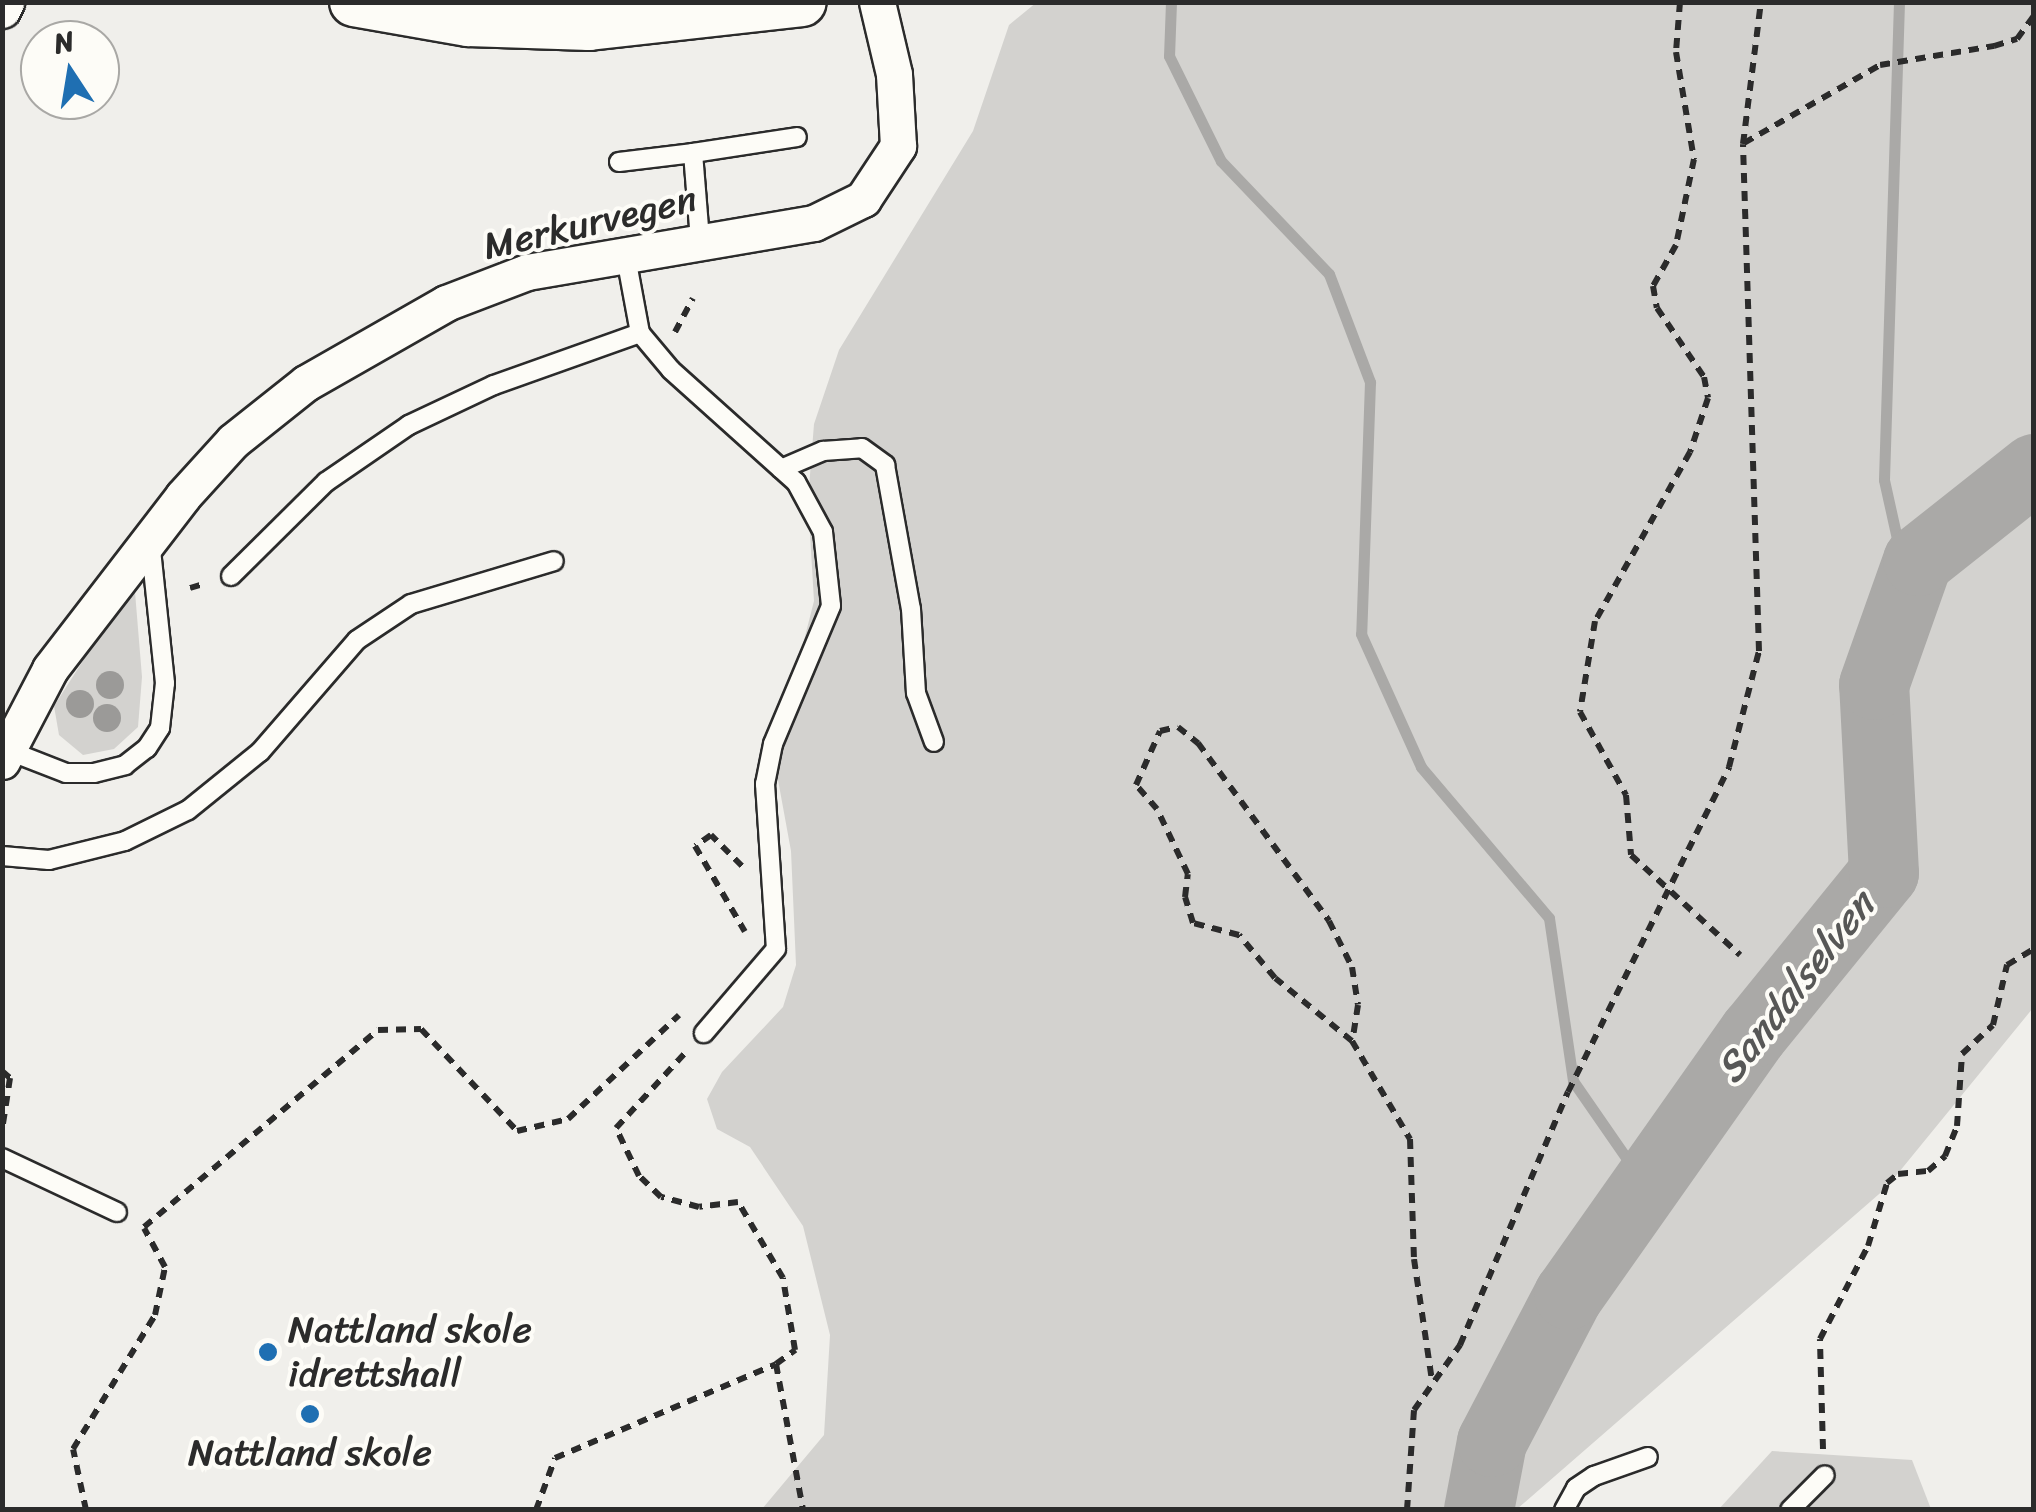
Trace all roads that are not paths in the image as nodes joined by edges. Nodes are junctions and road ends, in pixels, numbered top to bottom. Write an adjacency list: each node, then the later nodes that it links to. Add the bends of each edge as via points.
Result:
1 (6, 2): 6 (street)
2 (354, 2): 7 (main road)
3 (560, 2): 7 (lane)
4 (802, 2): 7 (main road, via 674,21)
5 (876, 2): 11 (street, Merkurvegen, via 899,120 898,146 883,176 863,200 814,223)
6 (2, 10)
7 (468, 22)
8 (796, 137): 9 (lane)
9 (693, 153): 10 (lane); 11 (lane)
10 (619, 162)
11 (700, 240): 12 (street, Merkurvegen)
12 (625, 252): 13 (lane); 15 (street, Merkurvegen, via 528,272 384,335 306,382 233,441)
13 (640, 333): 14 (lane, via 671,370); 17 (lane, via 494,385 410,425 326,482)
14 (781, 468): 18 (lane, via 823,451 862,448 886,465 911,609 916,693); 21 (lane, via 796,482 822,532 832,606 772,744 765,784 776,950)
15 (150, 541): 19 (street, Merkurvegen, via 50,669); 19 (lane, Merkurvegen, via 165,683 154,738 125,765 94,774)
16 (554, 561): 20 (lane, via 412,604 370,631 260,752 188,810 125,841 68,855)
17 (231, 576)
18 (934, 742)
19 (5, 755)
20 (2, 856)
21 (704, 1033)
22 (2, 1158): 23 (lane)
23 (118, 1212)
24 (1648, 1457): 26 (lane, via 1594,1476 1576,1488)
25 (1825, 1475): 27 (lane)
26 (1564, 1510)
27 (1790, 1510)

